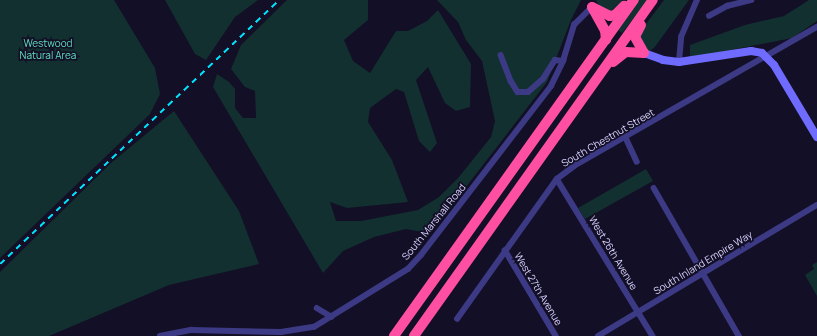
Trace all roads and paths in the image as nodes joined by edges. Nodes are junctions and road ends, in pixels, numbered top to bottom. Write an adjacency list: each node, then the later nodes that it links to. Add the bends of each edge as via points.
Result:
1 (628, 0): 7 (highway, via 620,11 610,16)
2 (634, 0): 10 (highway)
3 (653, 0): 16 (highway)
4 (658, 0): 11 (highway, via 635,37)
5 (697, 0): 15 (street, via 681,37)
6 (751, 0): 8 (street, via 732,4)
7 (592, 3): 10 (highway, via 605,30); 14 (street, South Marshall Road, via 574,25)
8 (710, 16)
9 (817, 27): 13 (street, South Chestnut Street)
10 (606, 40): 27 (highway)
11 (644, 53): 15 (street, via 663,60); 16 (highway, via 626,52)
12 (501, 55): 14 (street, via 518,92 528,92 543,79 555,60)
13 (767, 56): 15 (street, via 751,51); 17 (street); 18 (street, South Chestnut Street)
14 (563, 61): 29 (street, South Marshall Road, via 551,86 421,255 408,269)
15 (679, 62)
16 (600, 75): 28 (highway)
17 (817, 137)
18 (626, 138): 19 (street); 20 (street, South Chestnut Street, via 574,166)
19 (637, 162)
20 (557, 179): 23 (street, South Chestnut Street); 26 (street, West 26th Avenue)
21 (654, 188): 24 (street)
22 (817, 205): 24 (street, South Inland Empire Way)
23 (505, 250): 30 (street, South Chestnut Street); 36 (street, West 27th Avenue)
24 (702, 274): 26 (street, South Inland Empire Way); 39 (street)
25 (317, 308): 29 (street)
26 (638, 312): 37 (street, South Inland Empire Way); 38 (street, West 26th Avenue)
27 (413, 313): 32 (highway); 33 (highway)
28 (430, 316): 34 (highway); 35 (highway)
29 (332, 317): 31 (street, South Marshall Road, via 314,327 281,332 191,330)
30 (457, 319)
31 (160, 336)
32 (394, 336)
33 (400, 336)
34 (414, 336)
35 (419, 336)
36 (556, 336)
37 (598, 336)
38 (653, 336)
39 (739, 336)

